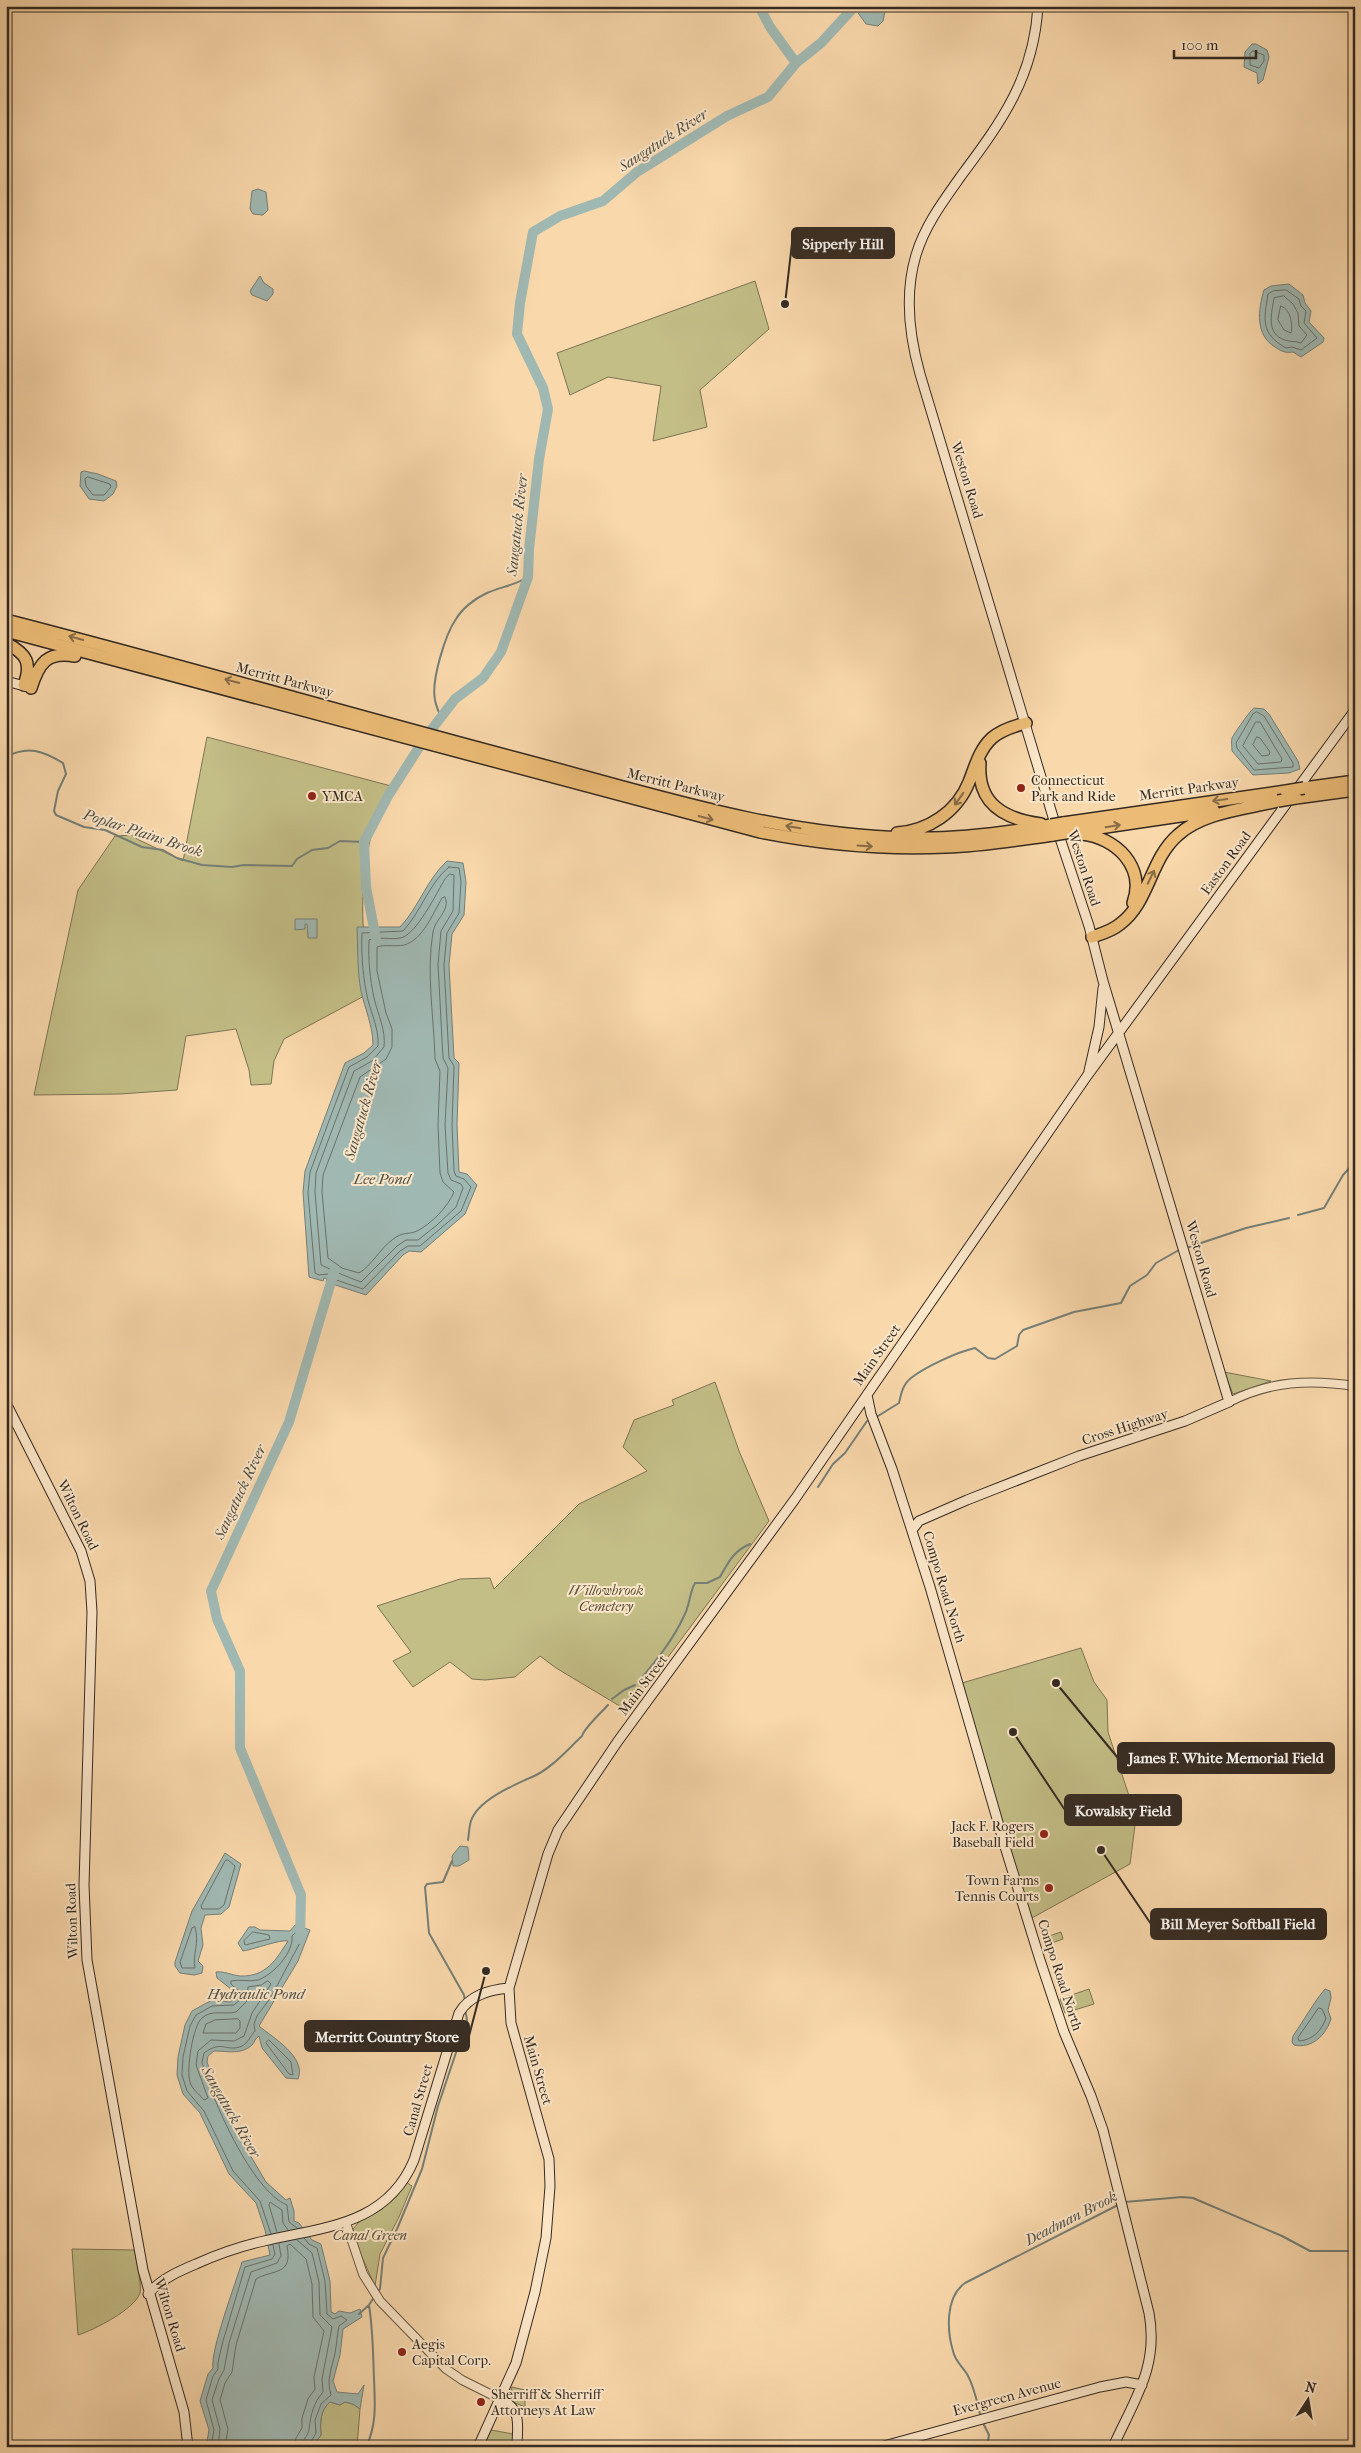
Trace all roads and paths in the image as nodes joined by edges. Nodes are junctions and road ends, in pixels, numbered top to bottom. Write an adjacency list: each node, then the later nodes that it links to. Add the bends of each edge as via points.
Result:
1 (1038, 6): 9 (main road, Weston Road, via 1033,50 1021,83 997,128 928,227 913,266 909,305 918,368)
2 (6, 620): 10 (highway, Merritt Parkway, one-way to 2)
3 (6, 632): 5 (highway, Merritt Parkway)
4 (6, 643): 7 (highway, via 25,656)
5 (181, 678): 7 (highway, via 91,658 56,655 40,666); 10 (highway, Merritt Parkway)
6 (6, 681): 7 (main road)
7 (27, 687)
8 (1355, 710): 21 (main road, Easton Road)
9 (1026, 723): 12 (highway, via 997,734 984,746); 19 (main road, Weston Road)
10 (396, 730): 11 (highway, Merritt Parkway)
11 (457, 747): 16 (highway, Merritt Parkway, one-way to 16, via 731,825 800,839 920,848 972,845); 17 (highway, Merritt Parkway, one-way to 11, via 697,806)
12 (980, 755): 16 (highway, via 981,786 993,804 1016,818); 17 (highway, one-way to 17, via 967,787 955,805 943,817 924,827 894,833)
13 (1355, 781): 16 (highway, Merritt Parkway, one-way to 16, bridge)
14 (1355, 790): 15 (highway, Merritt Parkway, bridge)
15 (1278, 801): 16 (highway, Merritt Parkway, one-way to 15); 18 (highway, one-way to 15, via 1138,904 1160,856 1178,835 1205,819)
16 (1058, 829): 17 (highway, Merritt Parkway, via 935,838 887,838); 18 (highway, via 1101,838 1130,862 1136,887 1135,899)
17 (819, 831)
18 (1126, 918): 19 (highway, via 1112,929)
19 (1092, 937): 20 (main road, Weston Road)
20 (1103, 980): 21 (main road, Weston Road); 22 (main road, Weston Road, via 1100,1022)
21 (1120, 1032): 22 (main road, Main Street); 25 (main road, Weston Road)
22 (1087, 1076): 24 (main road, Main Street)
23 (1355, 1386): 25 (street, Cross Highway, via 1283,1383 1255,1390)
24 (867, 1395): 27 (main road, Compo Road North, via 870,1414); 28 (main road, Main Street, via 567,1813 550,1848)
25 (1229, 1402): 27 (main road, Cross Highway, via 968,1500 919,1520)
26 (6, 1403): 30 (main road, Wilton Road, via 76,1540 90,1581 92,1612 84,1885 86,1950)
27 (912, 1530): 31 (main road, Compo Road North, via 1029,1926 1064,2032 1097,2112 1151,2324 1151,2357)
28 (509, 1988): 29 (main road, Canal Street, via 477,1996 463,2006 453,2026 422,2137 409,2171 383,2202); 32 (main road, Main Street, via 511,2023 547,2149 550,2186 545,2245 537,2283 516,2363)
29 (346, 2223): 30 (main road, Canal Street, via 227,2251 159,2282); 32 (street, via 358,2262 371,2289 384,2305 446,2369)
30 (148, 2294): 33 (main road, Wilton Road, via 184,2412)
31 (1142, 2385): 36 (main road, Evergreen Avenue, via 1126,2382 1094,2388); 37 (main road, Compo Road North)
32 (500, 2399): 34 (main road, Main Street); 35 (main road, via 516,2412)
33 (188, 2447)
34 (478, 2447)
35 (517, 2447)
36 (880, 2447)
37 (1113, 2447)

